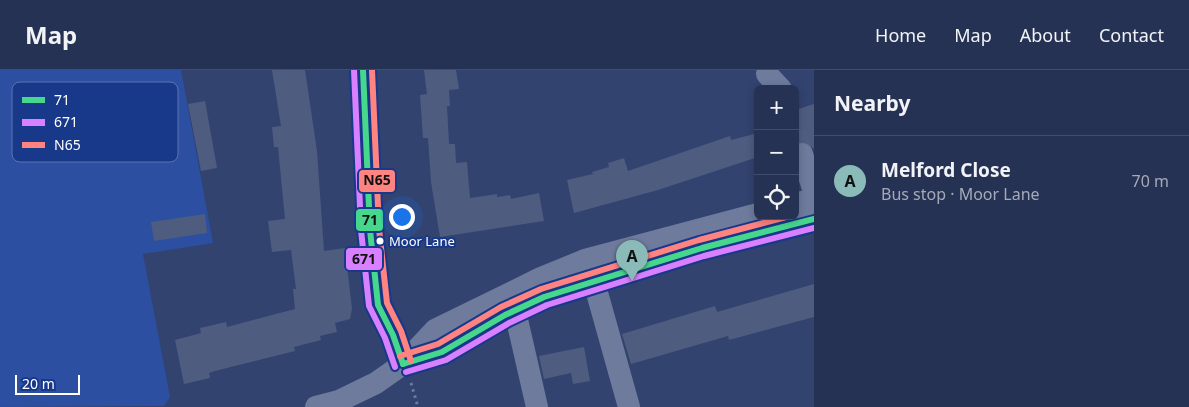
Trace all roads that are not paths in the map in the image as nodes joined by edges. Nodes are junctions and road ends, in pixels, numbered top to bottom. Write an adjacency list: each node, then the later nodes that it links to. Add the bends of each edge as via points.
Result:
1 (363, 70): 10 (street, via 370,230 378,305)
2 (802, 154): 3 (street)
3 (814, 192)
4 (814, 199): 5 (street)
5 (799, 203)
6 (754, 215): 10 (street, via 585,260 541,278 435,330)
7 (814, 219): 8 (street, via 702,248)
8 (594, 282): 9 (street); 13 (street)
9 (515, 311): 10 (street, via 442,352); 12 (street)
10 (403, 364): 11 (street, via 376,383 339,401)
11 (316, 407)
12 (537, 407)
13 (629, 407)

